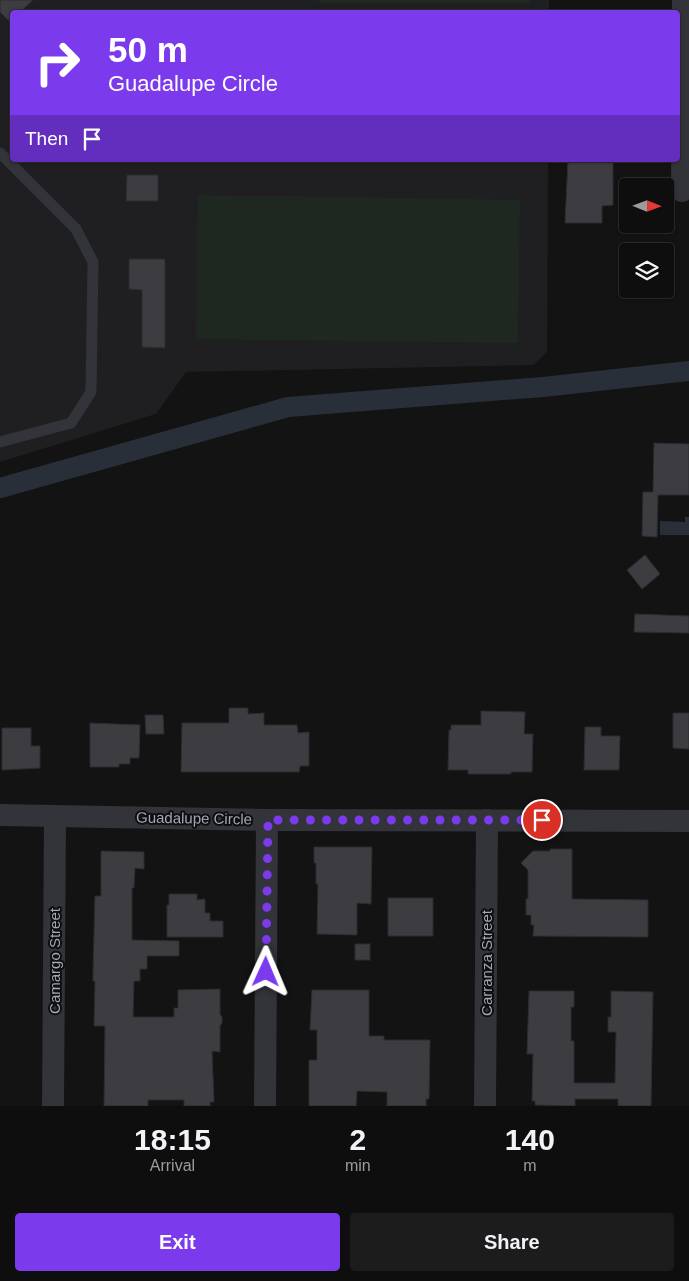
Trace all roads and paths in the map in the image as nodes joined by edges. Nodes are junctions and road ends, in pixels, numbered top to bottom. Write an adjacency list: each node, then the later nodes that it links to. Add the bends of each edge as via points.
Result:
1 (683, 0): 3 (street)
2 (0, 153): 4 (lane, via 76,229 92,262 91,392 71,423)
3 (682, 191)
4 (0, 442)
5 (0, 815): 6 (street, Guadalupe Circle)
6 (55, 816): 7 (street, Guadalupe Circle); 10 (street, Camargo Street)
7 (268, 820): 8 (street, Guadalupe Circle); 11 (street)
8 (487, 820): 9 (street, Guadalupe Circle); 12 (street, Carranza Street)
9 (689, 821)
10 (53, 1106)
11 (265, 1106)
12 (485, 1106)

